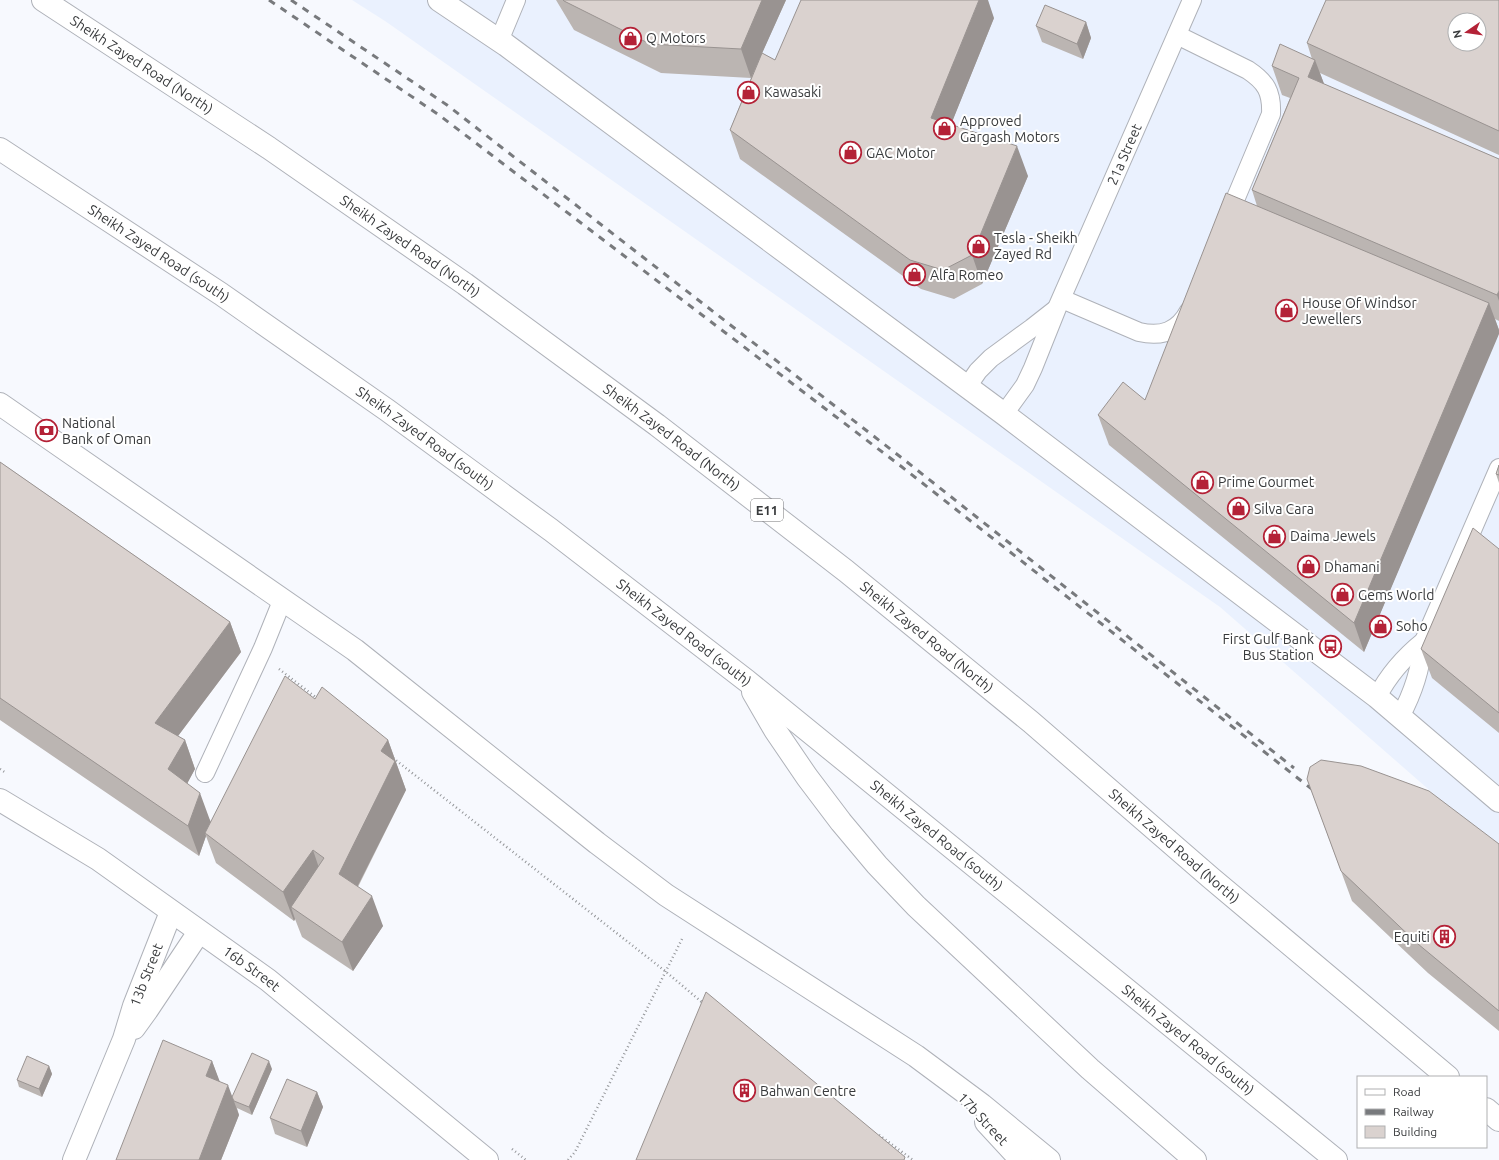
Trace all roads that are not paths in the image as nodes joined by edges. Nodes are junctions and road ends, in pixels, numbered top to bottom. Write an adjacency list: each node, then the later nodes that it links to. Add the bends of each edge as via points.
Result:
1 (43, 0): 26 (main road, Sheikh Zayed Road (North) / E11, via 275,152 465,284 657,425 846,571 1031,722 1211,878)
2 (439, 0): 6 (main road)
3 (516, 0): 6 (lane)
4 (1192, 0): 5 (lane, 21a Street)
5 (1177, 35): 8 (lane, via 1257,75 1269,92 1271,114); 10 (lane, 21a Street)
6 (499, 41): 11 (main road)
7 (0, 149): 17 (main road, Sheikh Zayed Road (south), via 221,294 387,410 551,530)
8 (1222, 232)
9 (1194, 298): 10 (lane, via 1182,322 1173,329 1150,334)
10 (1060, 303): 11 (lane, 21a Street, via 1032,328 991,358); 13 (lane, 21a Street, via 1025,385)
11 (967, 387): 13 (main road)
12 (0, 404): 15 (main road)
13 (1004, 414): 18 (main road)
14 (1499, 468): 16 (lane)
15 (282, 601): 20 (lane); 27 (main road, via 355,650 625,865 695,915 916,1056)
16 (1424, 641): 18 (lane, via 1397,666); 19 (lane, via 1417,680)
17 (747, 681): 34 (main road, via 806,777 877,865 916,906 1090,1069); 35 (main road, Sheikh Zayed Road (south))
18 (1377, 697): 19 (main road)
19 (1400, 717): 22 (main road)
20 (205, 773)
21 (0, 800): 23 (main road, 16b Street, via 98,859)
22 (1499, 801)
23 (171, 912): 24 (main road, 16b Street); 25 (main road, 13b Street, via 134,1006)
24 (199, 932): 25 (main road, 13b Street, via 142,1018); 31 (main road, 16b Street, via 268,980)
25 (124, 1039): 30 (main road, 13b Street)
26 (1447, 1076)
27 (946, 1079): 32 (main road, 17b Street); 33 (main road)
28 (1487, 1110): 29 (main road)
29 (1499, 1120)
30 (74, 1160)
31 (487, 1160)
32 (1021, 1160)
33 (1049, 1160)
34 (1195, 1160)
35 (1336, 1160)

